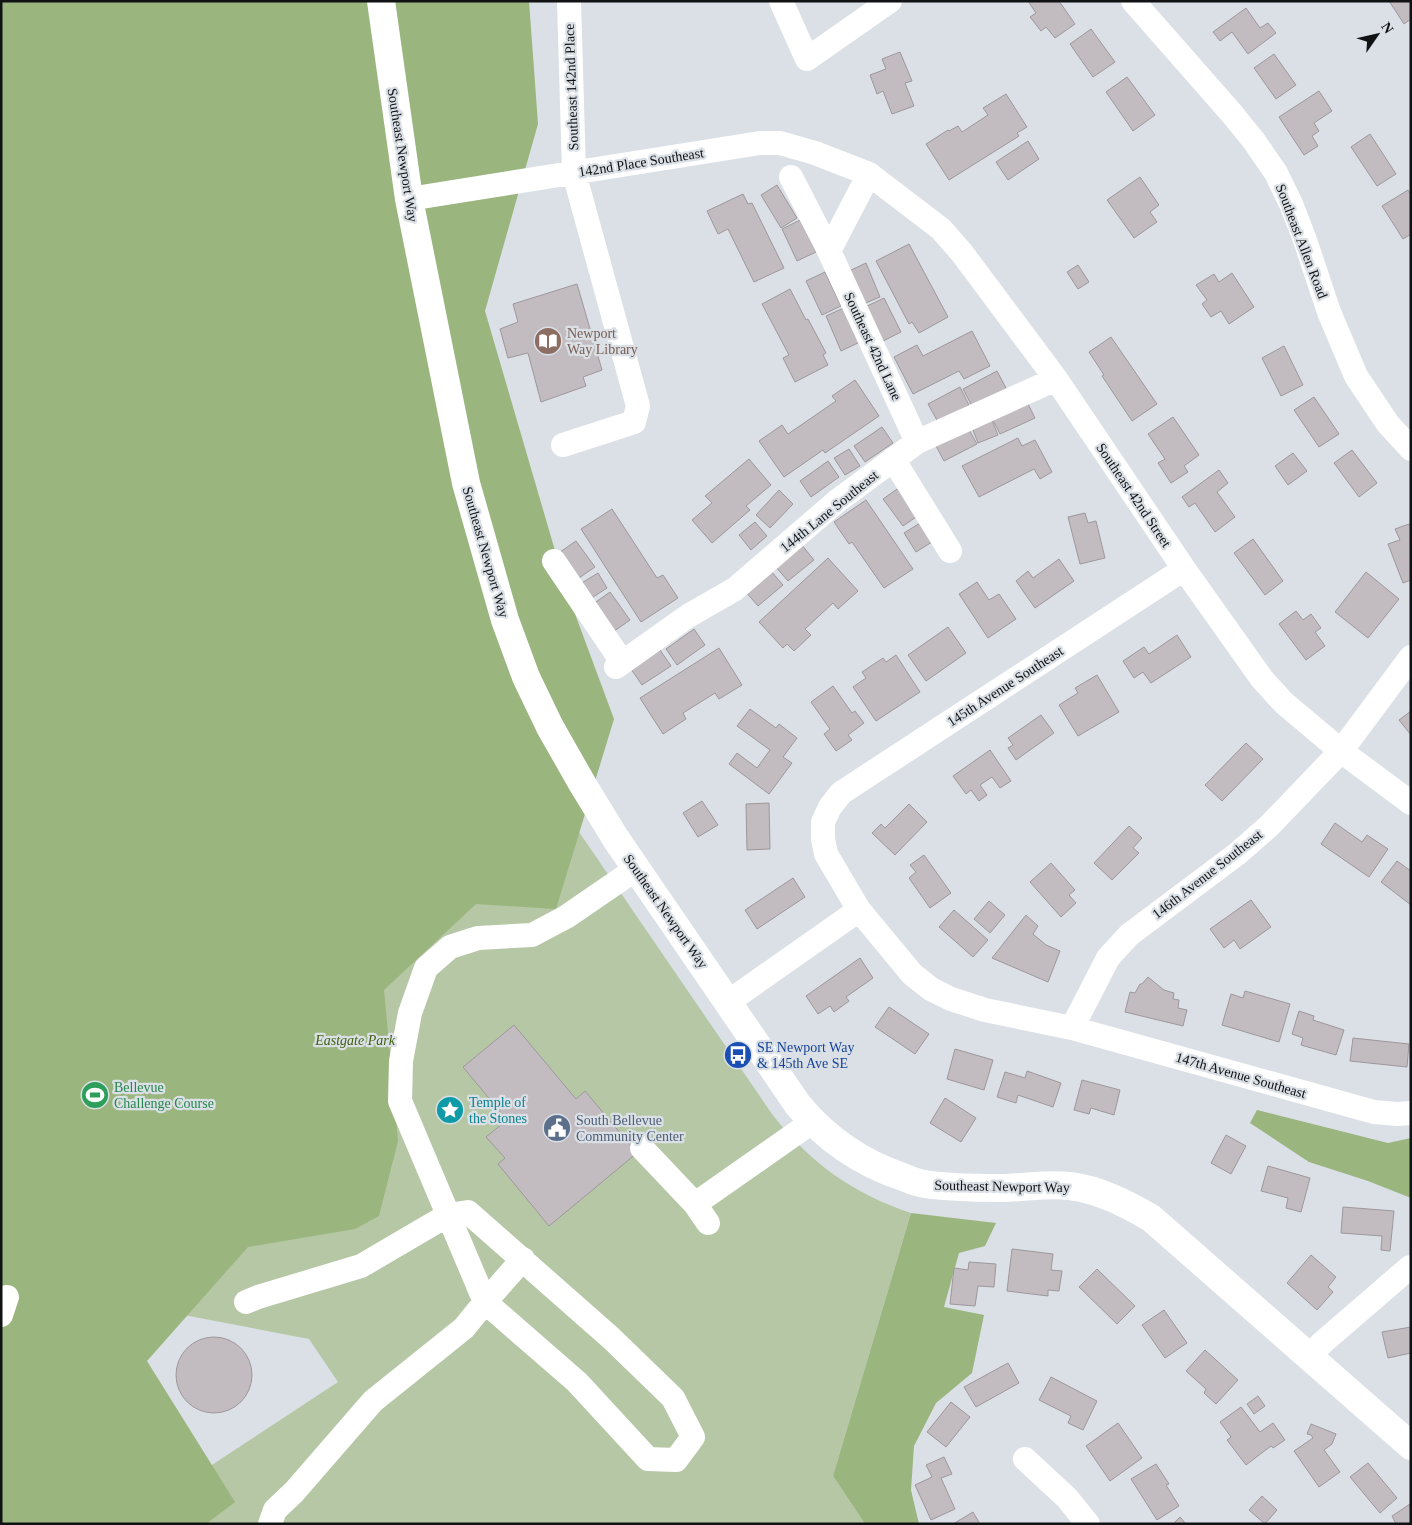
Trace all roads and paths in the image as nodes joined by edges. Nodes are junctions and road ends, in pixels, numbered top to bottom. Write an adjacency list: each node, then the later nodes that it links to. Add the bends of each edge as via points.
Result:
1 (381, 1): 9 (main road, Southeast Newport Way)
2 (569, 1): 6 (street, Southeast 142nd Place)
3 (781, 1): 4 (street, via 807,59)
4 (890, 1)
5 (1133, 1): 14 (street, Southeast Allen Road, via 1233,115 1276,173 1291,204 1329,312 1356,376 1388,424)
6 (574, 172): 7 (street, 142nd Place Southeast, via 760,143 780,144 816,153); 9 (street, 142nd Place Southeast); 13 (street, Southeast 142nd Place, via 638,406 634,422)
7 (869, 174): 10 (street); 11 (street, Southeast 42nd Street, via 941,229)
8 (791, 178): 10 (street, Southeast 42nd Lane)
9 (408, 199): 23 (main road, Southeast Newport Way, via 466,483 505,620 526,677 550,727 582,785)
10 (829, 251): 12 (street, Southeast 42nd Lane)
11 (1056, 379): 12 (street, 144th Lane Southeast); 18 (street, Southeast 42nd Street)
12 (916, 442): 15 (street, 144th Lane Southeast)
13 (563, 445)
14 (1411, 449)
15 (893, 459): 16 (street); 17 (street, 144th Lane Southeast, via 836,502 735,589 688,616 619,665)
16 (950, 551)
17 (554, 561)
18 (1184, 570): 20 (street, Southeast 42nd Street, via 1262,679 1284,704); 22 (street, 145th Avenue Southeast, via 855,783)
19 (1411, 657): 20 (street, 146th Avenue Southeast)
20 (1341, 751): 21 (street, Southeast 42nd Street); 26 (street, 146th Avenue Southeast, via 1269,826 1129,935 1108,958)
21 (1411, 804)
22 (830, 807): 24 (street, 147th Avenue Southeast, via 823,822 826,854)
23 (636, 868): 25 (main road, Southeast Newport Way); 30 (street, via 566,917 532,935 478,938 450,947 426,968 410,1013 401,1061 400,1101)
24 (858, 910): 25 (street); 26 (street, 147th Avenue Southeast, via 912,974 931,989 986,1010)
25 (728, 1002): 28 (main road, Southeast Newport Way)
26 (1072, 1028): 27 (street, 147th Avenue Southeast, via 1374,1112)
27 (1411, 1113)
28 (812, 1122): 29 (street, via 701,1214); 35 (main road, Southeast Newport Way, via 860,1158 886,1172 924,1184 1002,1188 1070,1186 1104,1194 1126,1204 1151,1218)
29 (642, 1148)
30 (448, 1215): 31 (street, via 468,1212); 33 (street, via 361,1266); 34 (street)
31 (523, 1259): 34 (street); 34 (street, via 673,1398 693,1437 676,1460 648,1459 577,1382)
32 (1410, 1267): 35 (street)
33 (246, 1302)
34 (485, 1302): 38 (street, via 464,1328 373,1400 275,1510)
35 (1309, 1357): 36 (main road, Southeast Newport Way)
36 (1411, 1446)
37 (1026, 1459): 39 (street)
38 (270, 1524)
39 (1088, 1524)

